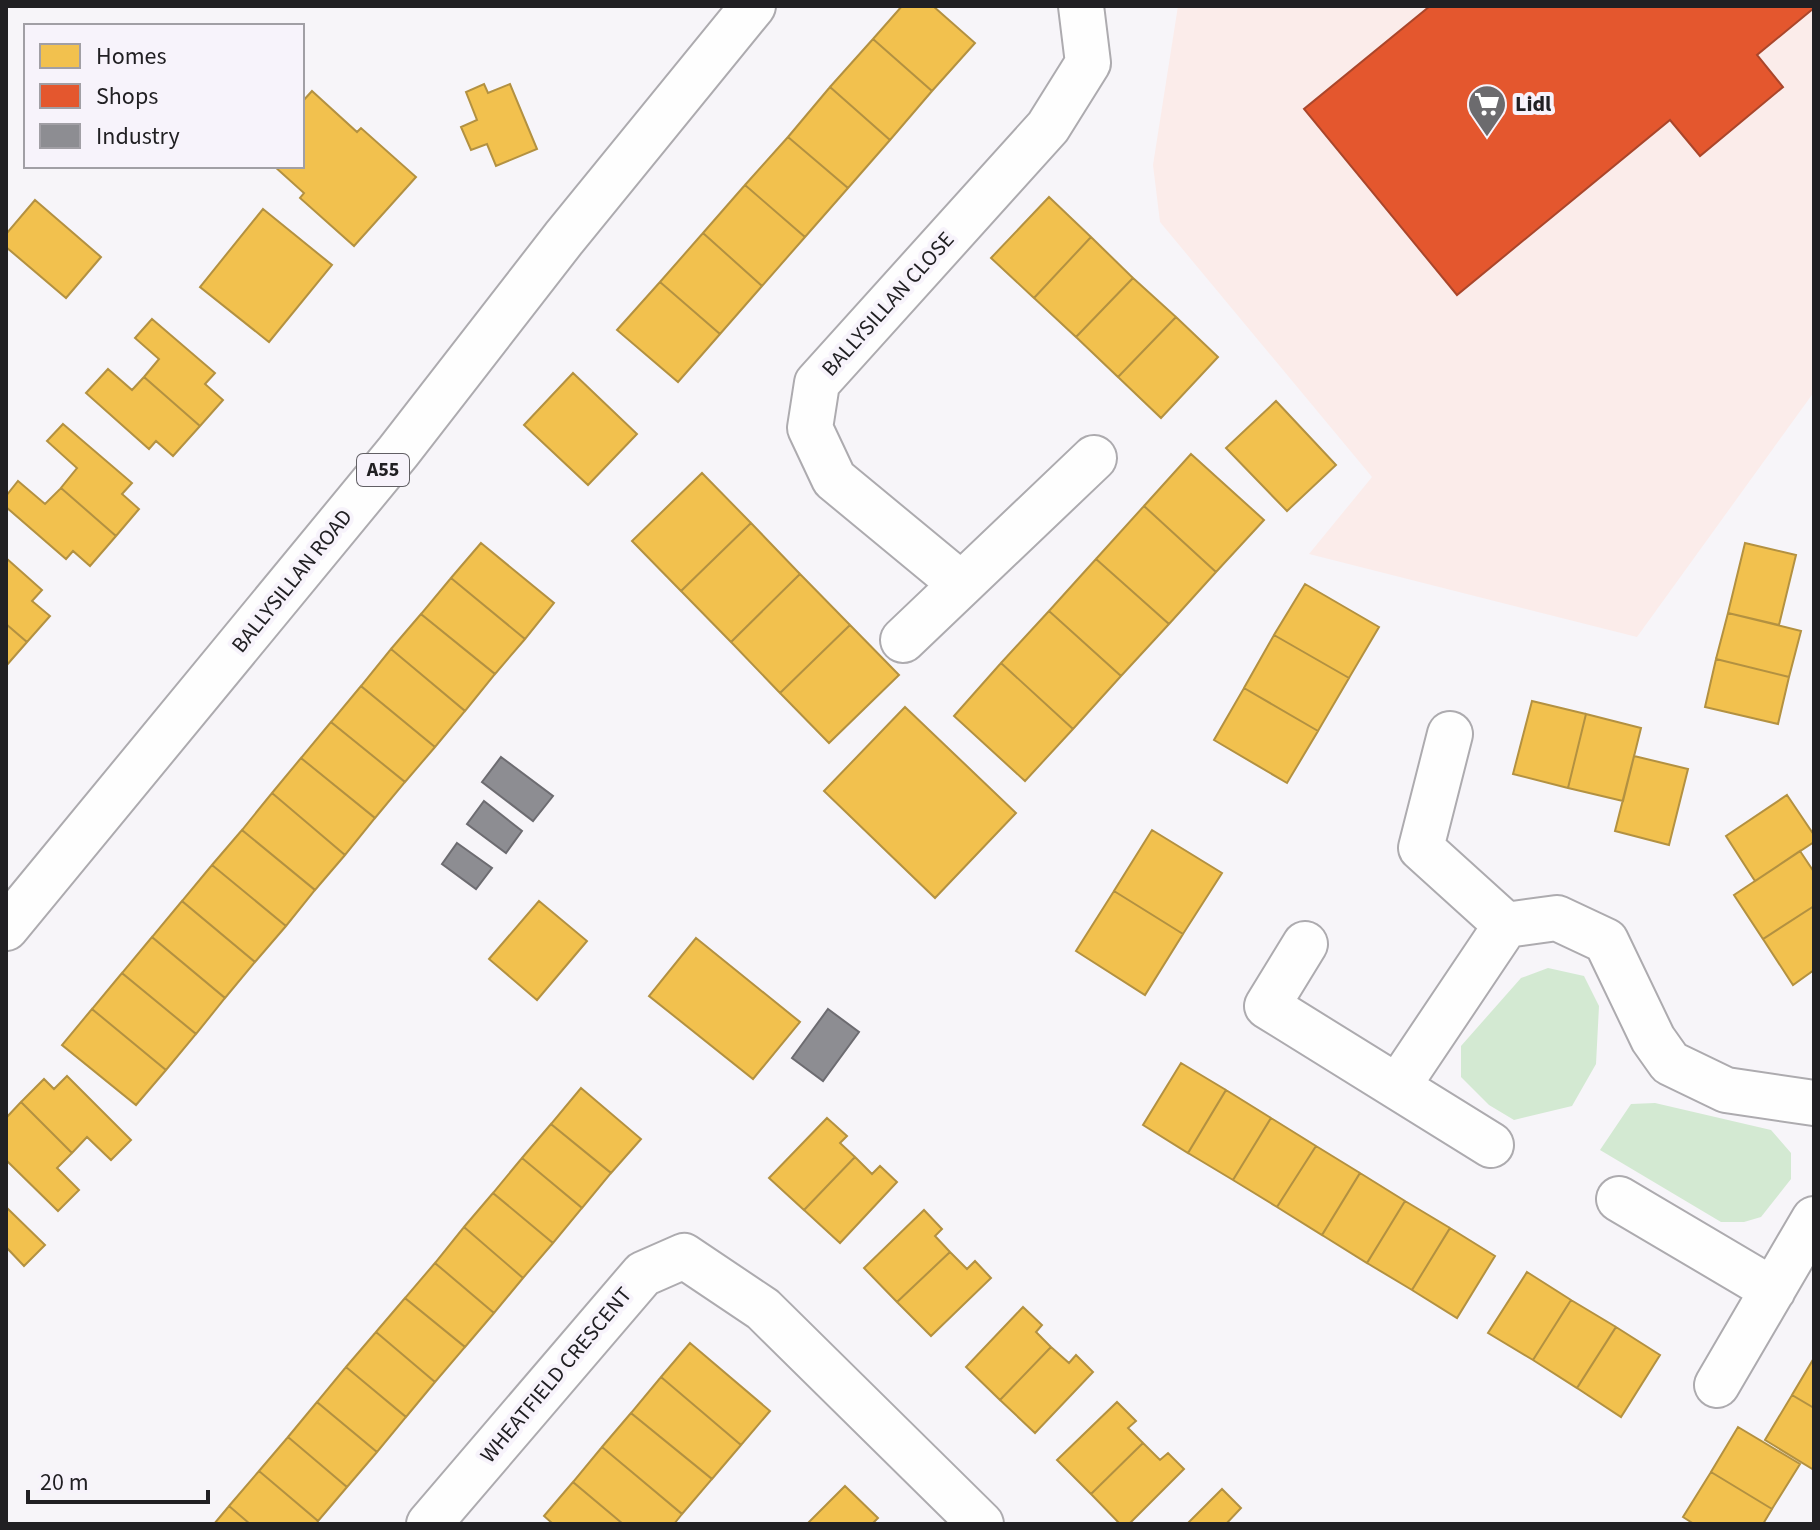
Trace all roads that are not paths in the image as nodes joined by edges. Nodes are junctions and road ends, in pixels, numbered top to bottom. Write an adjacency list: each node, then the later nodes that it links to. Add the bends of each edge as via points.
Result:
1 (753, 6): 8 (main road, BALLYSILLAN ROAD / A55, via 398,452)
2 (1081, 6): 4 (main road, BALLYSILLAN CLOSE, via 1088,63 1048,127 817,383 810,428 834,479)
3 (1094, 458): 4 (main road)
4 (961, 584): 5 (main road)
5 (903, 640)
6 (1450, 734): 7 (main road, via 1421,848)
7 (1506, 925): 10 (main road); 11 (main road, via 1557,918 1606,941 1670,1063 1726,1090)
8 (6, 928)
9 (1305, 944): 10 (main road, via 1267,1006)
10 (1398, 1086): 12 (main road)
11 (1814, 1103)
12 (1491, 1145)
13 (1619, 1199): 15 (main road)
14 (1814, 1219): 15 (main road)
15 (1773, 1290): 16 (main road)
16 (1717, 1385)
17 (429, 1524): 18 (main road, WHEATFIELD CRESCENT, via 643,1274 684,1256 763,1309)
18 (981, 1524)

